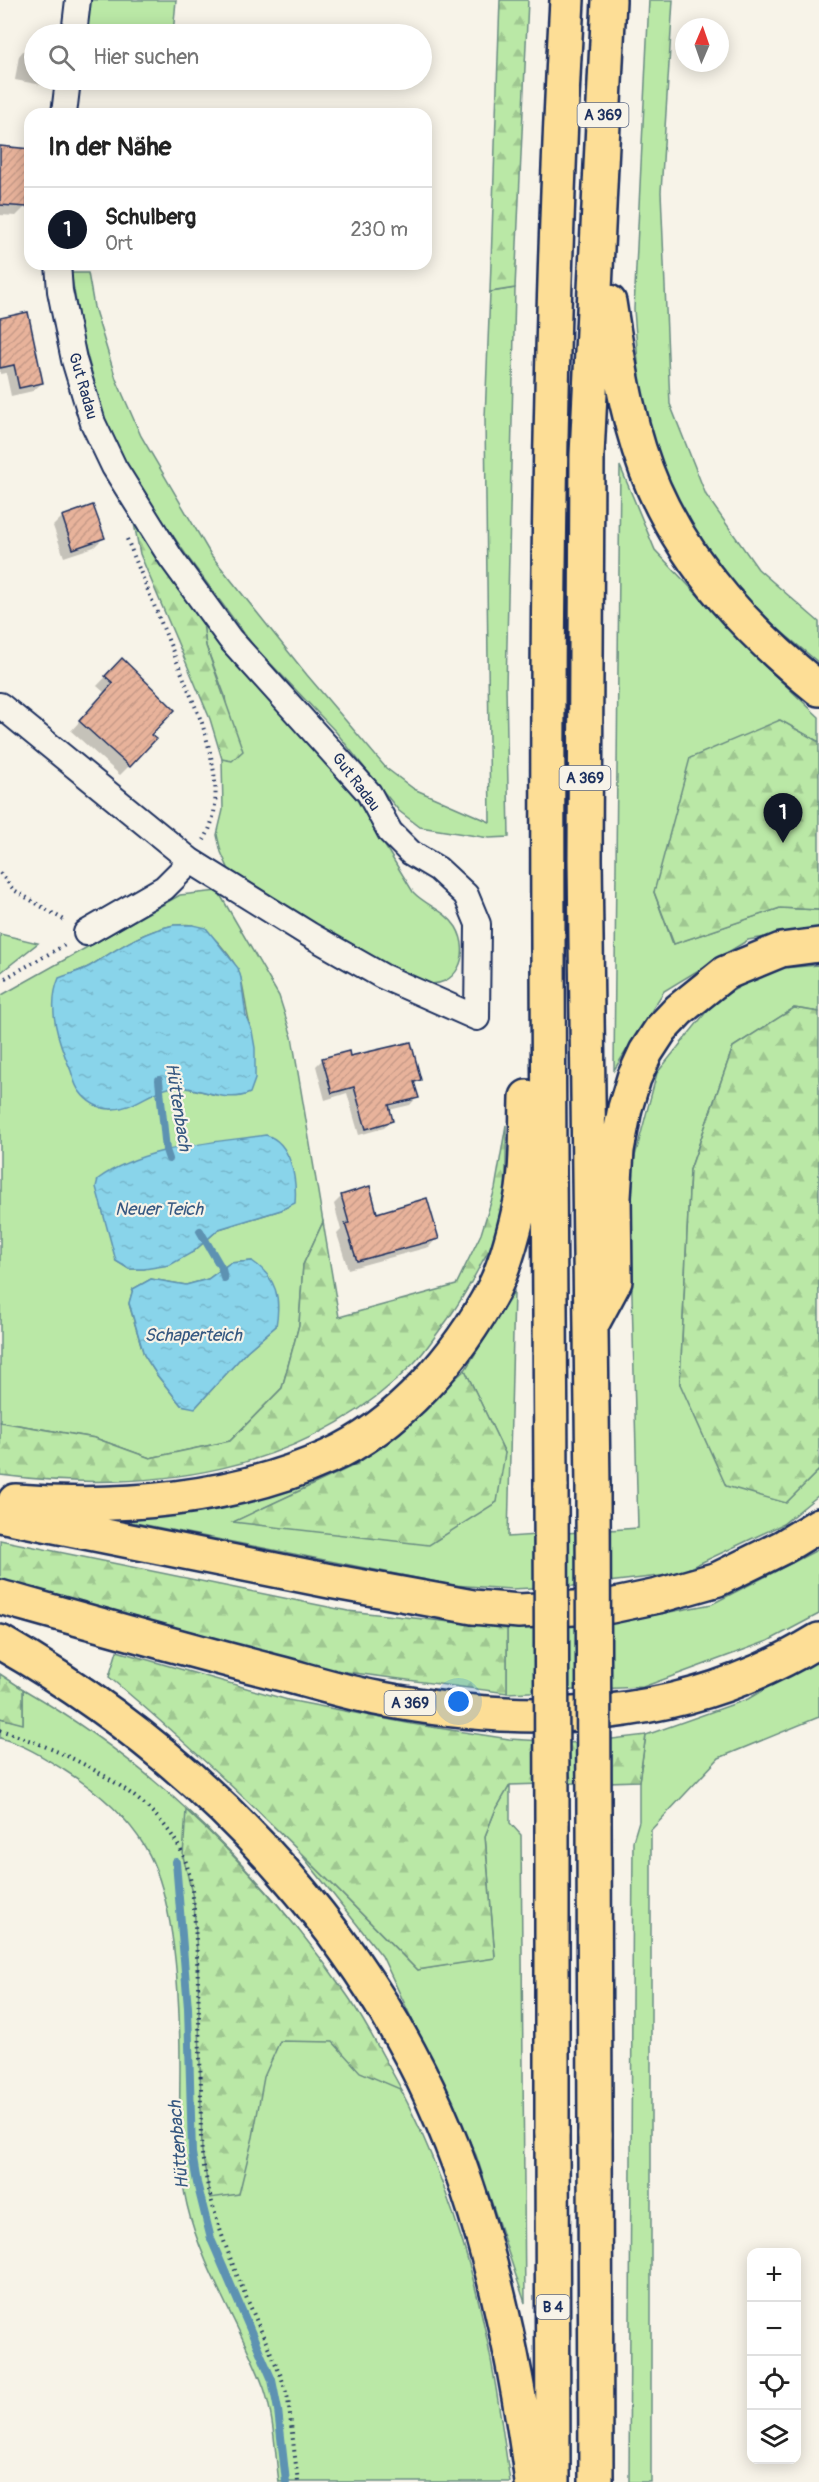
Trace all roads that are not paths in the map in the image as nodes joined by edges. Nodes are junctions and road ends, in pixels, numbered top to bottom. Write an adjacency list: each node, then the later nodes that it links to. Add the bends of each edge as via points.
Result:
1 (78, 0): 4 (street)
2 (567, 0): 14 (highway, A 369, via 550,494)
3 (609, 0): 7 (highway, A 369)
4 (75, 24)
5 (67, 90): 6 (street)
6 (65, 108)
7 (598, 229): 9 (highway, A 369, via 619,368 654,489 702,572 729,607); 15 (highway, A 369, via 587,455 585,859)
8 (58, 270): 11 (street, Gut Radau, via 74,360 93,423 114,467 171,558 230,639 369,794 390,832 466,894 478,924 477,1018 382,976)
9 (819, 688)
10 (0, 705): 11 (street, Gut Radau)
11 (191, 861): 12 (street, via 164,888)
12 (86, 933)
13 (819, 945): 15 (highway, via 781,950 725,973 679,1010 646,1052 625,1108 617,1150 615,1281)
14 (549, 1060): 16 (highway, via 527,1091 520,1207 495,1286 446,1362 393,1414 330,1456 291,1472 212,1492 113,1503 56,1504); 22 (highway, A 369, bridge)
15 (591, 1326): 25 (highway, A 369, bridge)
16 (0, 1499)
17 (0, 1515): 18 (highway, via 352,1585 472,1607 519,1611 611,1606 658,1596 718,1578)
18 (819, 1525)
19 (0, 1597): 20 (highway, A 369, via 376,1698 499,1714 572,1716 635,1709 722,1685)
20 (819, 1640)
21 (0, 1642): 23 (highway, via 94,1700 206,1791 308,1901 379,2001 438,2114 466,2185 485,2245 506,2339)
22 (552, 2132): 24 (highway, B 4)
23 (532, 2482)
24 (553, 2482)
25 (596, 2482)

